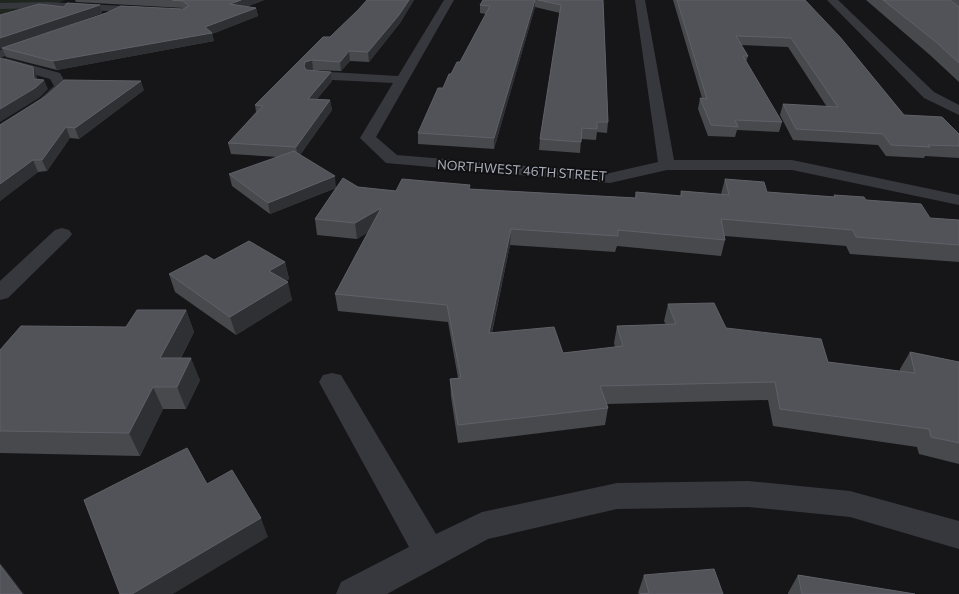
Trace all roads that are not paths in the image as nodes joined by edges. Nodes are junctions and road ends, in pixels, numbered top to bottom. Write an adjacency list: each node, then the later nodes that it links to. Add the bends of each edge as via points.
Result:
1 (138, 0): 6 (street)
2 (449, 0): 13 (street)
3 (640, 0): 16 (street)
4 (832, 0): 14 (street, via 929,95)
5 (0, 6): 6 (street, via 48,5)
6 (123, 9): 7 (street); 8 (street)
7 (154, 11)
8 (104, 18)
9 (45, 39): 10 (street)
10 (0, 54)
11 (0, 61): 15 (street, via 55,76 61,87 46,102)
12 (313, 75): 13 (street)
13 (402, 80): 16 (street, NORTHWEST 46TH STREET, via 368,138 392,160 610,178)
14 (959, 111)
15 (0, 131)
16 (667, 165): 17 (street, NORTHWEST 46TH STREET, via 792,164)
17 (959, 200)
18 (62, 234): 19 (street)
19 (0, 293)
20 (332, 382): 22 (street)
21 (959, 535): 22 (street, via 850,504 748,494 617,496 482,526)
22 (430, 554): 23 (street)
23 (353, 594)

